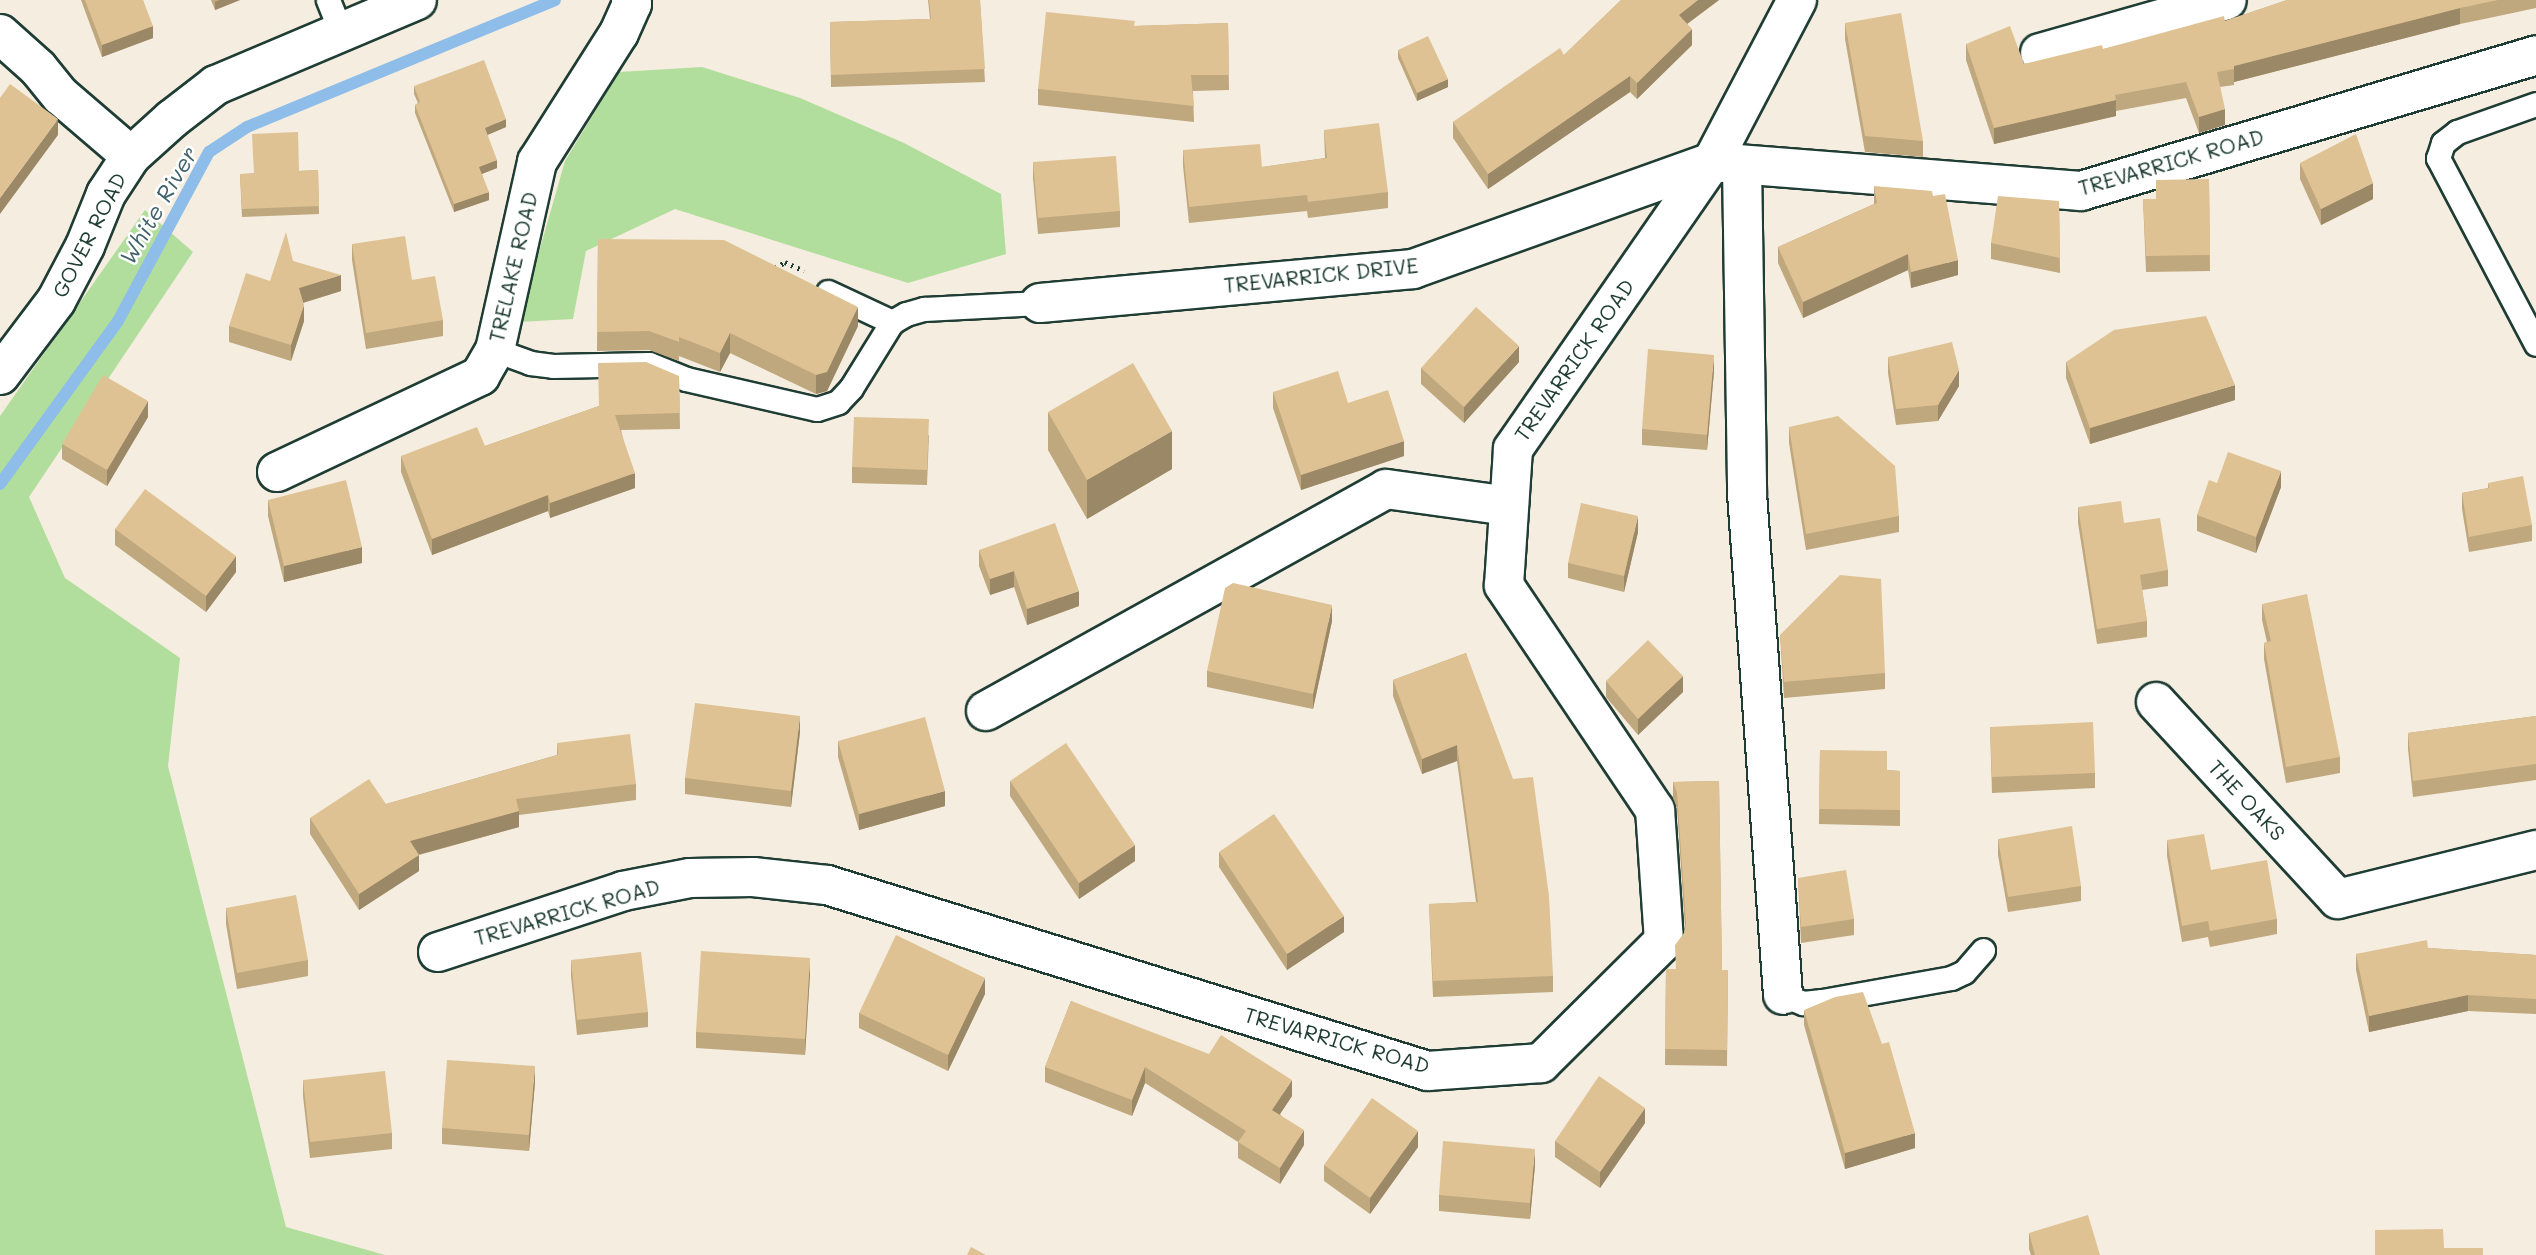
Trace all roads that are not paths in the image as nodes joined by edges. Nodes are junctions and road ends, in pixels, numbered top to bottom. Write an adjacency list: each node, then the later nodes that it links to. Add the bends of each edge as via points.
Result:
1 (417, 0): 5 (street, GOVER ROAD)
2 (1797, 0): 11 (street, TREVARRICK ROAD)
3 (2227, 0): 7 (street)
4 (632, 2): 16 (street, TRELAKE ROAD, via 619,33 537,162)
5 (335, 16): 10 (street, GOVER ROAD, via 216,85)
6 (0, 34): 10 (street, via 61,96)
7 (2040, 53)
8 (2536, 55): 11 (street, TREVARRICK ROAD, via 2081,191)
9 (2536, 104): 15 (lane, via 2457,132 2443,143 2438,158)
10 (131, 156): 17 (street, GOVER ROAD, via 106,194 56,302)
11 (1727, 164): 13 (street, TREVARRICK DRIVE, via 1413,270); 19 (street, TREVARRICK ROAD, via 1513,449); 25 (street)
12 (813, 286): 14 (lane)
13 (1040, 303): 14 (lane, via 924,309)
14 (892, 322): 16 (lane, via 851,388 838,402 817,410 686,379 649,364 553,366)
15 (2536, 344)
16 (495, 350): 18 (street, TRELAKE ROAD, via 480,376)
17 (0, 375)
18 (277, 472)
19 (1509, 506): 21 (street, via 1387,489); 24 (street, TREVARRICK ROAD, via 1504,585 1655,810 1664,941 1541,1063 1428,1071 827,884 690,878 623,891)
20 (2155, 702): 22 (street, THE OAKS, via 2338,899)
21 (986, 711)
22 (2536, 850)
23 (1983, 950): 25 (lane, via 1964,972 1951,978 1803,1003)
24 (438, 951)
25 (1783, 995)

